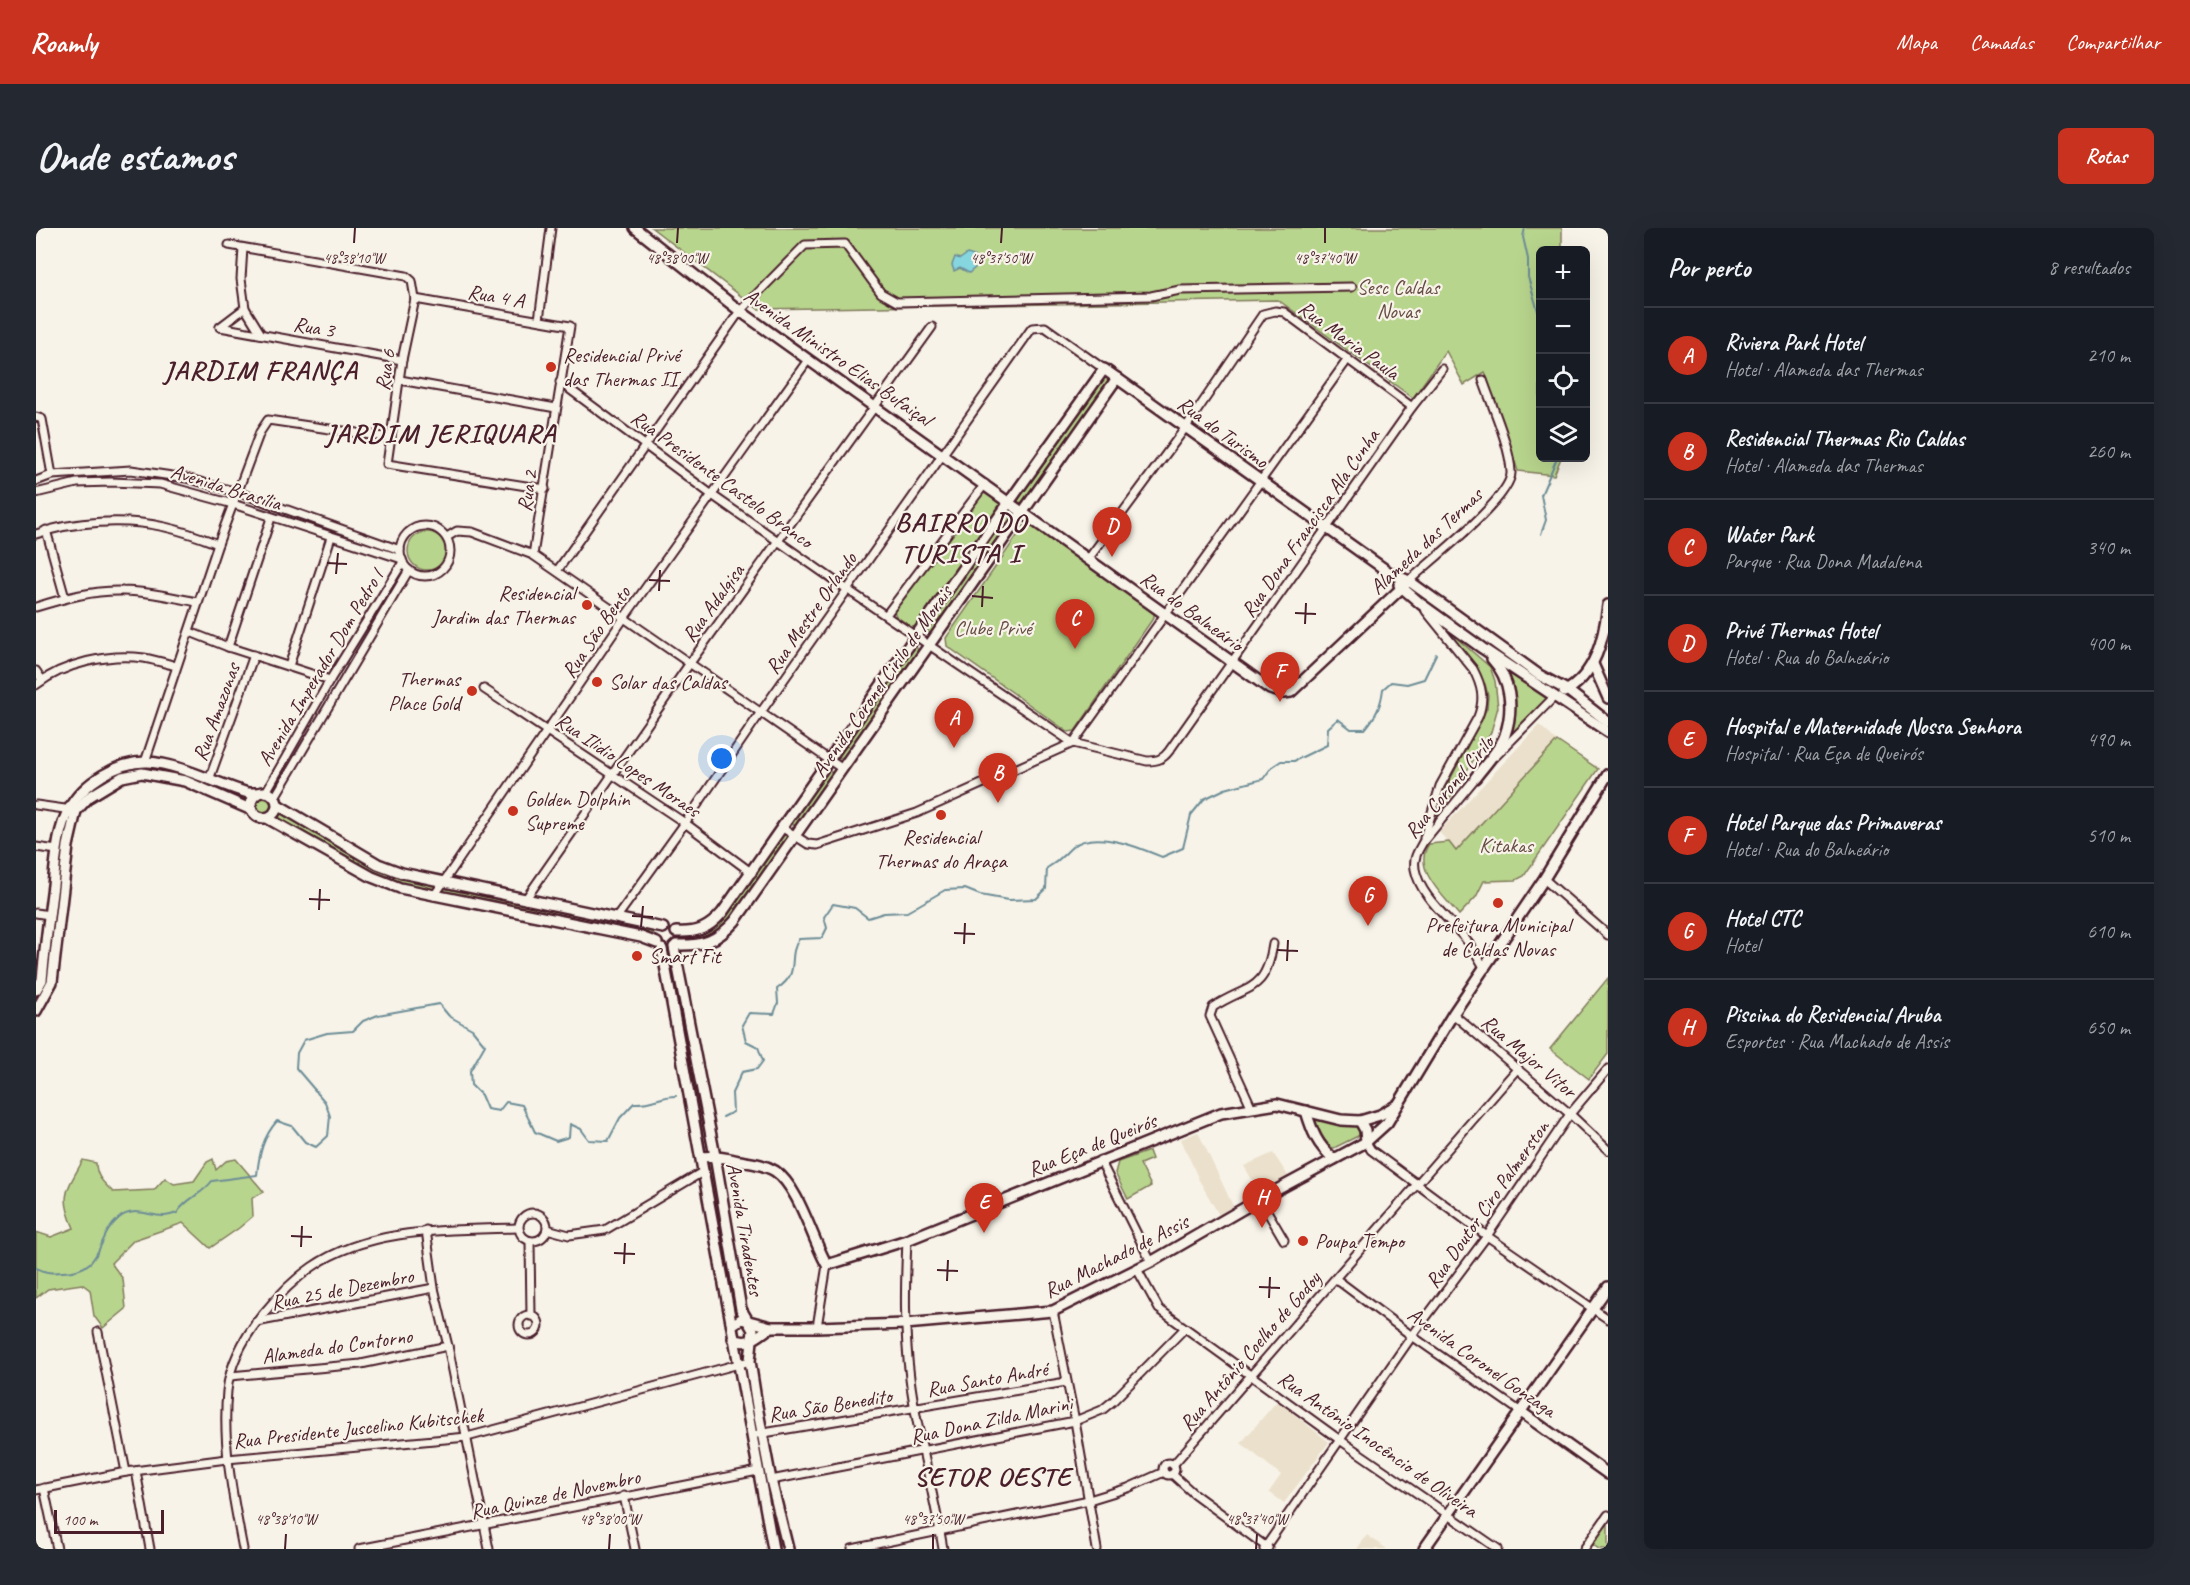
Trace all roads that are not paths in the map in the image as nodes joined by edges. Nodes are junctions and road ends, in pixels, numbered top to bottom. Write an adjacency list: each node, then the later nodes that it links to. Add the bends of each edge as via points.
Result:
1 (551, 228): 9 (street)
2 (635, 228): 8 (main road, Avenida Ministro Elias Bufaiçal)
3 (229, 245): 4 (street)
4 (243, 248): 6 (street, Rua 6, via 406,276 412,281); 7 (street, via 241,279)
5 (1352, 287): 8 (street, via 897,302 881,293 845,244 805,245)
6 (415, 299): 9 (street, Rua 4 A); 15 (street, Rua 6)
7 (245, 308): 13 (street); 13 (street, Rua 3, via 220,327)
8 (740, 311): 16 (main road, Avenida Ministro Elias Bufaiçal); 29 (street)
9 (538, 321): 10 (street, Rua 4 A)
10 (570, 326): 22 (street, Rua 2)
11 (932, 327): 23 (street, Rua Adalgisa)
12 (1032, 328): 17 (street, Rua do Turismo, via 1045,327); 30 (street, Rua Mestre Orlando)
13 (261, 334): 15 (street, Rua 3)
14 (1348, 359): 24 (street, Rua Maria Paula); 27 (street, Rua Maria Paula, via 1284,312 1263,314); 33 (street)
15 (402, 360): 20 (street, Rua 6)
16 (808, 360): 23 (main road, Avenida Ministro Elias Bufaiçal); 38 (street, Rua São Bento)
17 (1104, 369): 19 (main road, Rua do Turismo); 39 (main road, Avenida Coronel Cirilo de Morais)
18 (1442, 369): 24 (street, Rua Dona Francisca Ala Cunha)
19 (1117, 378): 27 (main road, Rua do Turismo); 41 (main road, Avenida Coronel Cirilo de Morais)
20 (400, 380): 25 (street); 28 (street, Rua 6)
21 (1483, 380): 56 (street, Alameda das Termas, via 1508,454 1512,474 1508,487 1494,505)
22 (561, 382): 25 (street, Rua 2); 29 (street, Rua Presidente Castelo Branco)
23 (876, 407): 30 (main road, Avenida Ministro Elias Bufaiçal); 48 (street, Rua Adalgisa)
24 (1412, 407): 43 (street, Rua Dona Francisca Ala Cunha)
25 (556, 408): 35 (street, Rua 2)
26 (36, 417): 31 (street, via 42,419)
27 (1186, 427): 33 (main road, Rua do Turismo); 52 (street)
28 (391, 438): 35 (street, Rua 6, via 387,464); 36 (street, via 268,420)
29 (645, 445): 38 (street, Rua Presidente Castelo Branco); 55 (street)
30 (942, 453): 34 (main road, Avenida Ministro Elias Bufaiçal); 57 (street, Rua Mestre Orlando)
31 (52, 475): 32 (street, Avenida Brasília); 36 (street, Avenida Brasília, via 153,472)
32 (36, 481)
33 (1261, 481): 43 (main road, Rua do Turismo); 63 (street)
34 (985, 484): 39 (main road, Avenida Ministro Elias Bufaiçal); 64 (street)
35 (545, 489): 51 (street, Rua 2)
36 (237, 492): 40 (street); 50 (street, Avenida Brasília)
37 (36, 493): 40 (street, Avenida Brasília, via 77,483 160,484)
38 (712, 495): 48 (street, Rua Presidente Castelo Branco); 65 (street, Rua São Bento)
39 (1010, 501): 41 (main road, Avenida Ministro Elias Bufaiçal); 67 (main road, Avenida Coronel Cirilo de Morais)
40 (233, 504): 42 (street, Avenida Brasília); 49 (street)
41 (1023, 511): 52 (main road, Rua do Balneário); 68 (main road, Avenida Coronel Cirilo de Morais)
42 (271, 518): 46 (street, Avenida Brasília); 69 (street)
43 (1327, 527): 56 (main road, Rua do Turismo); 72 (street, Rua Dona Francisca Ala Cunha)
44 (46, 530): 45 (street); 49 (street, via 123,522 162,526); 58 (street)
45 (36, 534)
46 (331, 537): 53 (street, Avenida Brasília); 76 (street)
47 (447, 537): 50 (street, via 435,528 419,527 406,535); 51 (street, via 457,531 472,532); 54 (street, via 449,560 439,572 424,576)
48 (778, 541): 57 (street, Rua Presidente Castelo Branco); 73 (street, Rua Adalgisa)
49 (218, 544): 59 (street)
50 (400, 550): 53 (street)
51 (533, 555): 55 (street)
52 (1089, 558): 63 (main road, Rua do Balneário)
53 (402, 561): 54 (street); 78 (street, Avenida Imperador Dom Pedro l)
54 (409, 570): 97 (street, Avenida Imperador Dom Pedro l)
55 (557, 571): 65 (street)
56 (1405, 584): 60 (main road, Rua do Turismo); 81 (main road, Rua do Turismo); 82 (main road, Alameda das Termas, via 1299,686)
57 (848, 590): 64 (street, Rua Presidente Castelo Branco); 85 (street, Rua Mestre Orlando)
58 (65, 598): 59 (street, via 125,591); 62 (street)
59 (198, 602): 66 (street)
60 (1421, 604): 70 (main road, Rua do Turismo); 105 (street, via 1473,669 1483,696 1478,717 1440,786)
61 (1608, 605): 74 (main road)
62 (36, 607)
63 (1164, 614): 72 (main road, Rua do Balneário); 89 (street)
64 (886, 615): 67 (street, Rua Presidente Castelo Branco)
65 (624, 618): 73 (street); 87 (street, Rua São Bento)
66 (189, 632): 69 (street); 75 (street)
67 (916, 636): 68 (street, Rua Presidente Castelo Branco); 90 (main road, Avenida Coronel Cirilo de Morais)
68 (929, 645): 89 (street, Rua Presidente Castelo Branco); 92 (main road, Avenida Coronel Cirilo de Morais)
69 (228, 647): 71 (street)
70 (1482, 648): 83 (main road, Rua do Turismo); 95 (main road, via 1505,676 1511,702 1506,734)
71 (254, 655): 76 (street); 96 (street, Rua Amazonas)
72 (1231, 662): 82 (main road, Rua do Balneário, via 1270,689); 89 (street, Rua Dona Francisca Ala Cunha, via 1163,758 1147,761)
73 (690, 663): 85 (street); 93 (street, Rua Adalgisa)
74 (1593, 664): 81 (main road); 84 (main road)
75 (176, 666): 79 (street, via 142,658 107,658 73,665); 91 (street)
76 (289, 666): 78 (street)
77 (36, 671): 79 (street)
78 (330, 680): 97 (street, Avenida Imperador Dom Pedro l)
79 (39, 683)
80 (484, 689): 87 (street, Rua Ilidio Lopes Moraes)
81 (1567, 690): 83 (main road); 86 (main road, Rua do Turismo)
82 (1284, 693)
83 (1555, 696): 88 (main road, Rua do Turismo); 95 (street, Rua Coronel Cirilo)
84 (1608, 699)
85 (760, 712): 90 (street); 102 (street, Rua Mestre Orlando)
86 (1608, 722)
87 (548, 731): 93 (street, Rua Ilidio Lopes Moraes); 110 (street, Rua São Bento)
88 (1608, 732)
89 (1073, 743): 104 (street, via 917,813 817,845)
90 (830, 760): 92 (street); 103 (main road, Avenida Coronel Cirilo de Morais)
91 (145, 762): 96 (main road); 100 (main road, via 119,768 85,788)
92 (841, 768): 104 (main road, Avenida Coronel Cirilo de Morais)
93 (612, 774): 102 (street, Rua Ilidio Lopes Moraes); 112 (street, Rua Adalgisa)
94 (1608, 774): 109 (main road, Rua Machado de Assis)
95 (1475, 778): 105 (street, Rua Coronel Cirilo)
96 (209, 780): 97 (main road)
97 (269, 796): 99 (main road, via 251,802); 101 (main road, via 275,813); 110 (main road, via 390,870)
98 (36, 805): 100 (street)
99 (252, 810): 100 (main road, via 185,782 142,773 105,786); 101 (main road)
100 (72, 811): 107 (main road, via 62,828); 127 (main road, via 52,982)
101 (267, 818): 111 (main road, via 372,877)
102 (685, 823): 108 (street, Rua Ilidio Lopes Moraes); 115 (street, Rua Mestre Orlando)
103 (783, 828): 104 (street); 108 (main road, Avenida Coronel Cirilo de Morais)
104 (795, 835): 123 (main road, Avenida Coronel Cirilo de Morais, via 735,921 719,936)
105 (1423, 842): 124 (street, Rua Coronel Cirilo, via 1415,862 1419,880)
106 (36, 847): 107 (street)
107 (57, 850): 114 (main road)
108 (752, 873): 118 (main road, Avenida Coronel Cirilo de Morais, via 713,924)
109 (1544, 879): 119 (street); 124 (main road, Rua Machado de Assis)
110 (442, 882): 111 (street, Rua São Bento); 112 (main road)
111 (434, 896): 121 (main road, via 640,938)
112 (525, 900): 115 (main road)
113 (36, 913): 114 (street)
114 (49, 915): 125 (main road)
115 (617, 917): 116 (main road)
116 (663, 928): 117 (main road); 121 (main road, via 656,936)
117 (676, 932): 118 (main road); 122 (main road)
118 (693, 932): 123 (main road)
119 (1608, 934)
120 (1273, 944): 132 (street, via 1265,976 1212,1007 1210,1016)
121 (660, 946): 122 (main road, via 668,950); 139 (main road, Avenida Tiradentes)
122 (675, 946): 123 (main road, Avenida Coronel Cirilo de Morais); 138 (main road, Avenida Tiradentes)
123 (696, 946)
124 (1485, 969): 128 (main road, Rua Machado de Assis)
125 (39, 979): 126 (main road)
126 (36, 990)
127 (36, 1011)
128 (1453, 1014): 129 (street, Rua Major Vitor); 131 (main road, Rua Machado de Assis)
129 (1518, 1068): 134 (street, Rua Major Vitor); 143 (street, Rua Antônio Coelho de Godoy)
130 (1608, 1069): 134 (street, Rua Doutor Ciro Palmerston)
131 (1399, 1104): 135 (main road, Rua Eça de Queirós); 136 (main road, Rua Machado de Assis, via 1387,1123)
132 (1251, 1106): 133 (main road, Rua Eça de Queirós, via 1277,1104); 140 (main road, Rua Eça de Queirós, via 1221,1113)
133 (1306, 1111): 135 (main road, Rua Eça de Queirós); 141 (main road, via 1312,1134)
134 (1570, 1114): 137 (street, Rua Major Vitor); 148 (street, Rua Doutor Ciro Palmerston)
135 (1360, 1121): 136 (main road)
136 (1366, 1142): 141 (main road, Rua Machado de Assis); 143 (street, via 1371,1150)
137 (1608, 1150)
138 (715, 1156): 139 (main road); 153 (main road, via 764,1165 780,1175 802,1210); 162 (main road, Avenida Tiradentes)
139 (702, 1157): 142 (main road, Avenida Tiradentes)
140 (1100, 1160): 149 (main road, Rua Eça de Queirós); 152 (street)
141 (1334, 1160): 144 (main road, Rua Machado de Assis)
142 (704, 1171): 146 (street, via 605,1230 568,1235); 165 (main road, Avenida Tiradentes)
143 (1416, 1183): 148 (street); 155 (street, Rua Antônio Coelho de Godoy)
144 (1260, 1199): 150 (street); 152 (main road, Rua Machado de Assis)
145 (518, 1228): 146 (street, via 521,1219 533,1213 545,1220); 147 (street); 151 (street)
146 (547, 1228): 151 (street, via 543,1237)
147 (426, 1230): 157 (street); 163 (street, via 360,1245 313,1266 276,1298)
148 (1487, 1236): 158 (street); 170 (street, Rua Doutor Ciro Palmerston)
149 (907, 1240): 153 (main road, Rua Eça de Queirós); 164 (street)
150 (1284, 1240)
151 (530, 1241): 160 (street)
152 (1151, 1262): 154 (main road, Rua Machado de Assis)
153 (827, 1265): 167 (street)
154 (1137, 1269): 159 (main road, Rua Machado de Assis); 168 (street, Rua Antônio Inocêncio de Oliveira, via 1159,1309)
155 (1336, 1279): 170 (street, Avenida Coronel Gonzaga); 176 (street, Rua Antônio Coelho de Godoy)
156 (1608, 1287): 158 (main road)
157 (434, 1288): 163 (street, Rua 25 de Dezembro); 173 (street)
158 (1592, 1309): 161 (street); 180 (main road)
159 (1053, 1311): 164 (main road, Rua Machado de Assis); 178 (street)
160 (531, 1316)
161 (1608, 1319)
162 (746, 1320): 165 (main road); 166 (main road, Rua Machado de Assis); 172 (main road, Avenida Tiradentes, via 753,1330)
163 (256, 1322): 177 (street)
164 (904, 1324): 167 (main road, Rua Machado de Assis); 179 (street)
165 (732, 1325): 171 (main road, Avenida Tiradentes)
166 (771, 1327): 167 (main road, Rua Machado de Assis); 172 (main road)
167 (816, 1327)
168 (1185, 1328): 176 (street, Rua Antônio Inocêncio de Oliveira); 181 (street, Rua Dona Zilda Marini, via 1113,1401)
169 (98, 1332): 191 (street)
170 (1412, 1336): 180 (street, Avenida Coronel Gonzaga); 185 (street, Rua Doutor Ciro Palmerston)
171 (733, 1338): 172 (main road); 175 (main road, Avenida Tiradentes)
172 (751, 1340): 174 (main road, Avenida Tiradentes)
173 (448, 1346): 177 (street, Alameda do Contorno, via 361,1364); 184 (street)
174 (750, 1361): 175 (street, Rua Presidente Juscelino Kubitschek); 182 (main road, Avenida Tiradentes)
175 (738, 1363): 183 (main road, Avenida Tiradentes); 184 (street, Rua Presidente Juscelino Kubitschek)
176 (1251, 1375): 185 (street, Rua Antônio Inocêncio de Oliveira); 188 (street, Rua Antônio Coelho de Godoy)
177 (230, 1376): 187 (street)
178 (1066, 1382): 179 (street, Rua Santo André); 181 (street)
179 (914, 1408): 182 (street, Rua São Benedito); 186 (street)
180 (1521, 1412): 194 (main road, Avenida Coronel Gonzaga); 200 (main road)
181 (1075, 1421): 186 (street, Rua Dona Zilda Marini); 199 (street)
182 (762, 1433): 183 (street, Rua São Benedito); 195 (main road, Avenida Tiradentes)
183 (751, 1435): 190 (main road, Avenida Tiradentes)
184 (467, 1437): 187 (street, Rua Presidente Juscelino Kubitschek); 202 (street)
185 (1340, 1440): 200 (street, Rua Antônio Inocêncio de Oliveira); 204 (street, Rua Doutor Ciro Palmerston)
186 (923, 1452): 195 (street, Rua Dona Zilda Marini); 203 (street)
187 (226, 1459): 189 (street, Rua Presidente Juscelino Kubitschek); 207 (street)
188 (1173, 1465): 192 (street, Rua Antônio Coelho de Godoy, via 1165,1465); 193 (street)
189 (136, 1471): 191 (street, Rua Presidente Juscelino Kubitschek); 206 (street)
190 (758, 1471): 198 (street, Rua Quinze de Novembro); 211 (main road, Avenida Tiradentes)
191 (126, 1472): 196 (street, Rua Presidente Juscelino Kubitschek)
192 (1164, 1472): 193 (street); 199 (street, Rua Antônio Coelho de Godoy)
193 (1172, 1474): 204 (street)
194 (1608, 1474)
195 (771, 1480): 212 (main road, Avenida Tiradentes)
196 (44, 1488): 197 (street, Rua Presidente Juscelino Kubitschek); 205 (street)
197 (36, 1490)
198 (624, 1496): 202 (street, Rua Quinze de Novembro); 210 (street)
199 (1089, 1500): 203 (street, Rua Antônio Coelho de Godoy); 215 (street)
200 (1448, 1514): 216 (main road); 217 (street, Rua Antônio Inocêncio de Oliveira)
201 (1608, 1515): 218 (street)
202 (484, 1525): 208 (street, Rua Quinze de Novembro); 209 (street)
203 (940, 1531): 213 (street, Rua Antônio Coelho de Godoy); 214 (street)
204 (1267, 1548)
205 (57, 1549)
206 (150, 1549)
207 (243, 1549)
208 (359, 1549)
209 (489, 1549)
210 (635, 1549)
211 (773, 1549)
212 (788, 1549)
213 (852, 1549)
214 (943, 1549)
215 (1097, 1549)
216 (1424, 1549)
217 (1498, 1549)
218 (1584, 1549)

